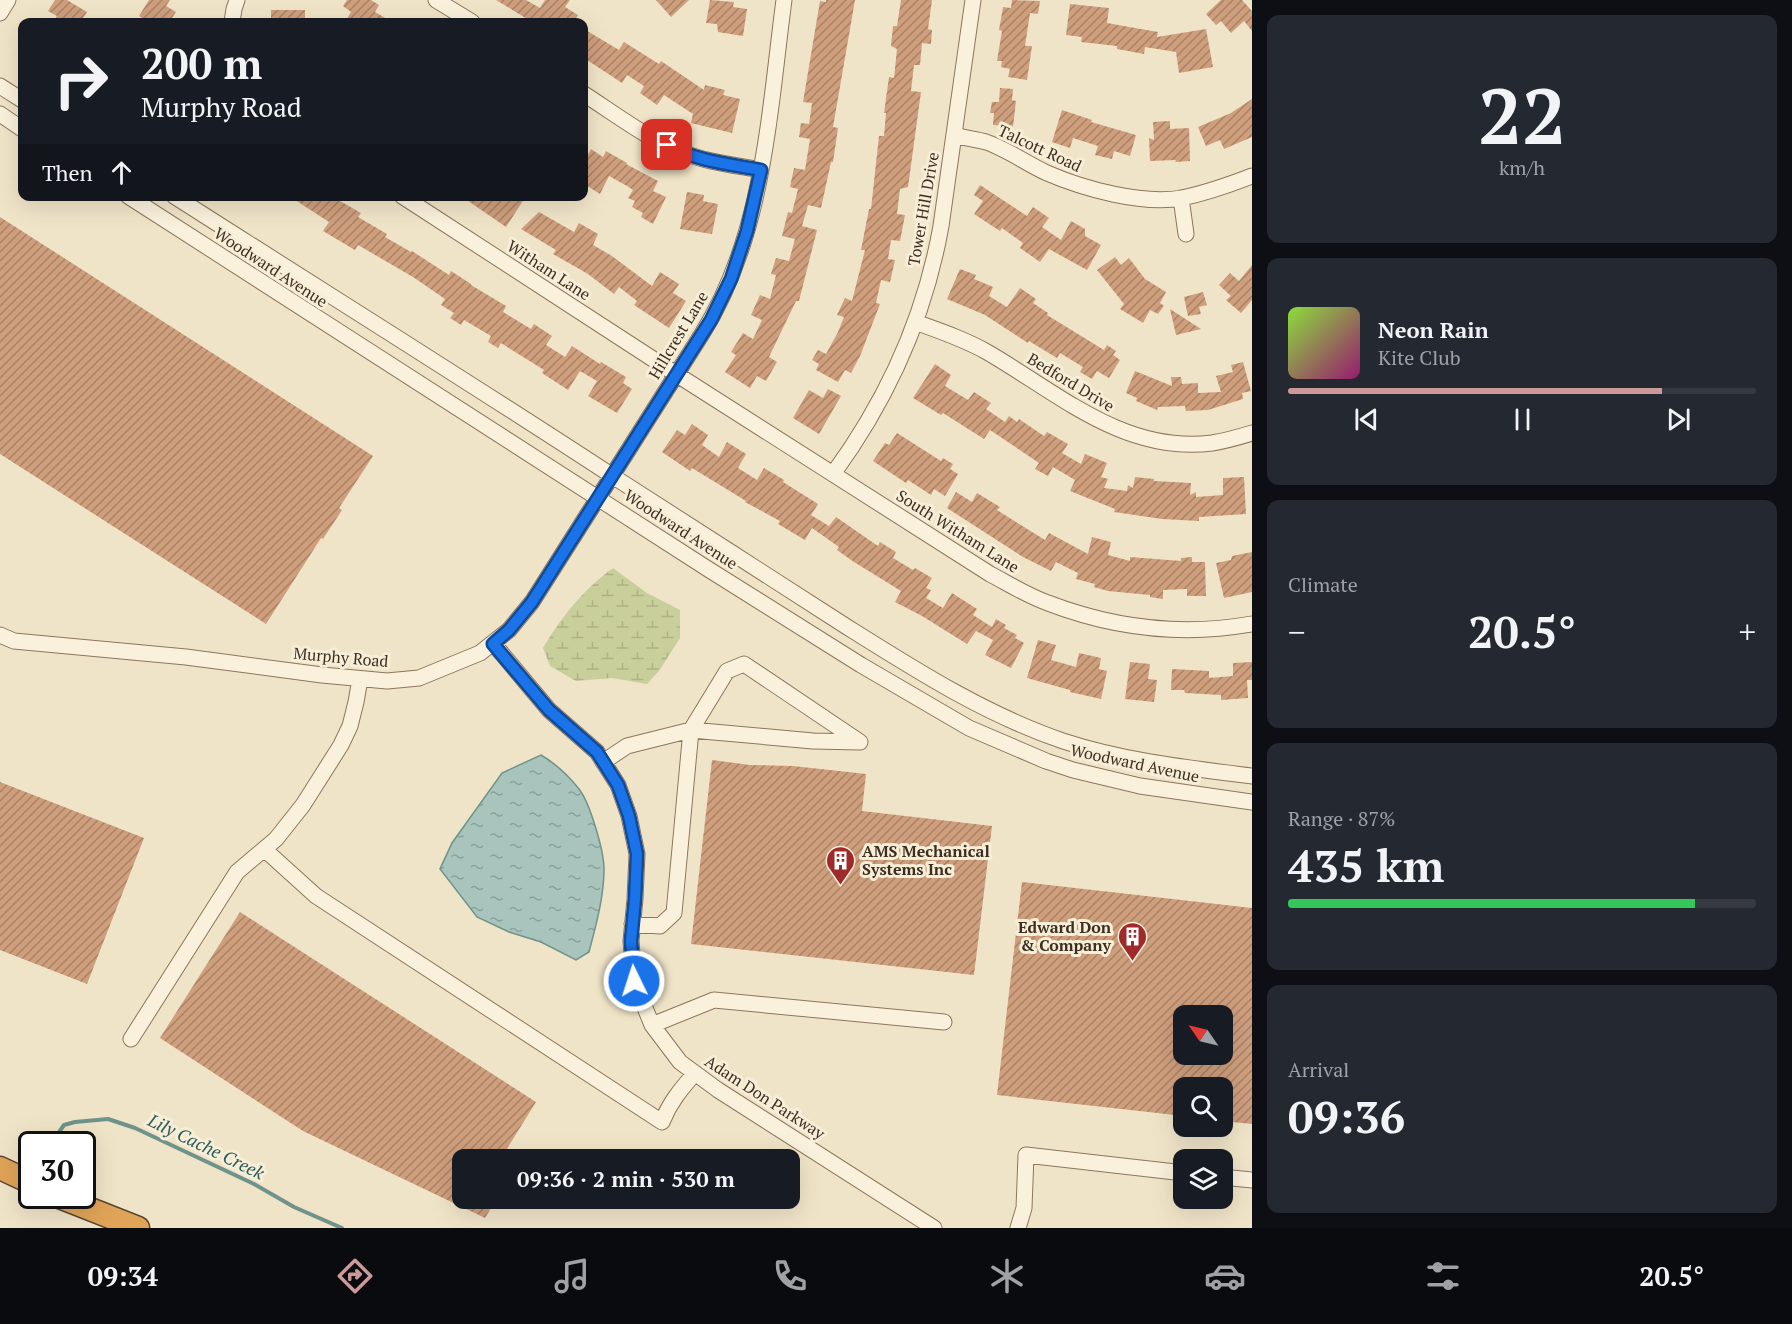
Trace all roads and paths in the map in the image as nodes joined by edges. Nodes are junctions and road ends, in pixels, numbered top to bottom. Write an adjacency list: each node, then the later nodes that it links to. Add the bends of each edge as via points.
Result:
1 (8, 0): 6 (street)
2 (237, 0): 7 (street)
3 (784, 0): 15 (street, Hillcrest Lane)
4 (973, 0): 14 (street, Tower Hill Drive)
5 (446, 3): 8 (street)
6 (0, 13)
7 (233, 18)
8 (467, 18)
9 (0, 86): 11 (street)
10 (588, 96): 15 (street, via 678,151)
11 (18, 97)
12 (0, 114): 13 (street)
13 (18, 126)
14 (954, 135): 17 (street, Talcott Road, via 986,142 1078,185 1132,196); 22 (street, Tower Hill Drive, via 937,251)
15 (761, 170): 23 (street, Hillcrest Lane, via 731,279 711,320)
16 (1252, 176): 17 (street, Talcott Road)
17 (1181, 198): 21 (street)
18 (136, 201): 27 (street, Woodward Avenue)
19 (182, 201): 26 (street, Woodward Avenue)
20 (410, 201): 23 (street, Witham Lane)
21 (1186, 234)
22 (915, 322): 24 (street, Bedford Drive, via 970,343 1090,417 1139,437 1211,443); 25 (street, Tower Hill Drive, via 873,415)
23 (676, 374): 25 (street, South Witham Lane); 26 (street, Hillcrest Lane)
24 (1252, 434)
25 (833, 474): 28 (street, South Witham Lane, via 990,574 1048,603 1106,621 1148,628 1192,630)
26 (613, 476): 27 (street, Hillcrest Lane); 34 (street, Woodward Avenue, via 906,664 1014,721 1062,740 1121,756)
27 (599, 498): 30 (street, Murphy Road, via 532,602); 35 (street, Woodward Avenue, via 861,665 969,728 1074,770 1140,786)
28 (1252, 624)
29 (0, 635): 31 (street, Murphy Road, via 14,641)
30 (493, 644): 31 (street, Murphy Road, via 418,678); 33 (street, Adam Don Parkway, via 549,710 597,752)
31 (360, 679): 36 (street, via 350,726 341,745 289,824)
32 (692, 730): 32 (street, via 727,671 744,664 860,742); 33 (street, via 627,746); 37 (street, via 674,913 660,926)
33 (603, 762): 37 (street, Adam Don Parkway, via 618,785 637,854)
34 (1252, 776)
35 (1252, 802)
36 (264, 849): 40 (street, via 237,872); 41 (street, via 316,896 662,1122 668,1106)
37 (632, 924): 39 (street, Adam Don Parkway, via 634,981)
38 (944, 1022): 39 (street, via 714,1000)
39 (652, 1025): 41 (street, Adam Don Parkway, via 680,1062)
40 (131, 1039)
41 (695, 1073): 51 (street, Adam Don Parkway)
42 (0, 1168): 44 (highway)
43 (1173, 1172): 52 (street, via 1026,1155 1024,1208)
44 (18, 1176)
45 (1233, 1178): 46 (street)
46 (1252, 1180)
47 (81, 1209): 49 (highway)
48 (90, 1209): 50 (highway)
49 (115, 1228)
50 (138, 1228)
51 (934, 1228)
52 (1018, 1228)

